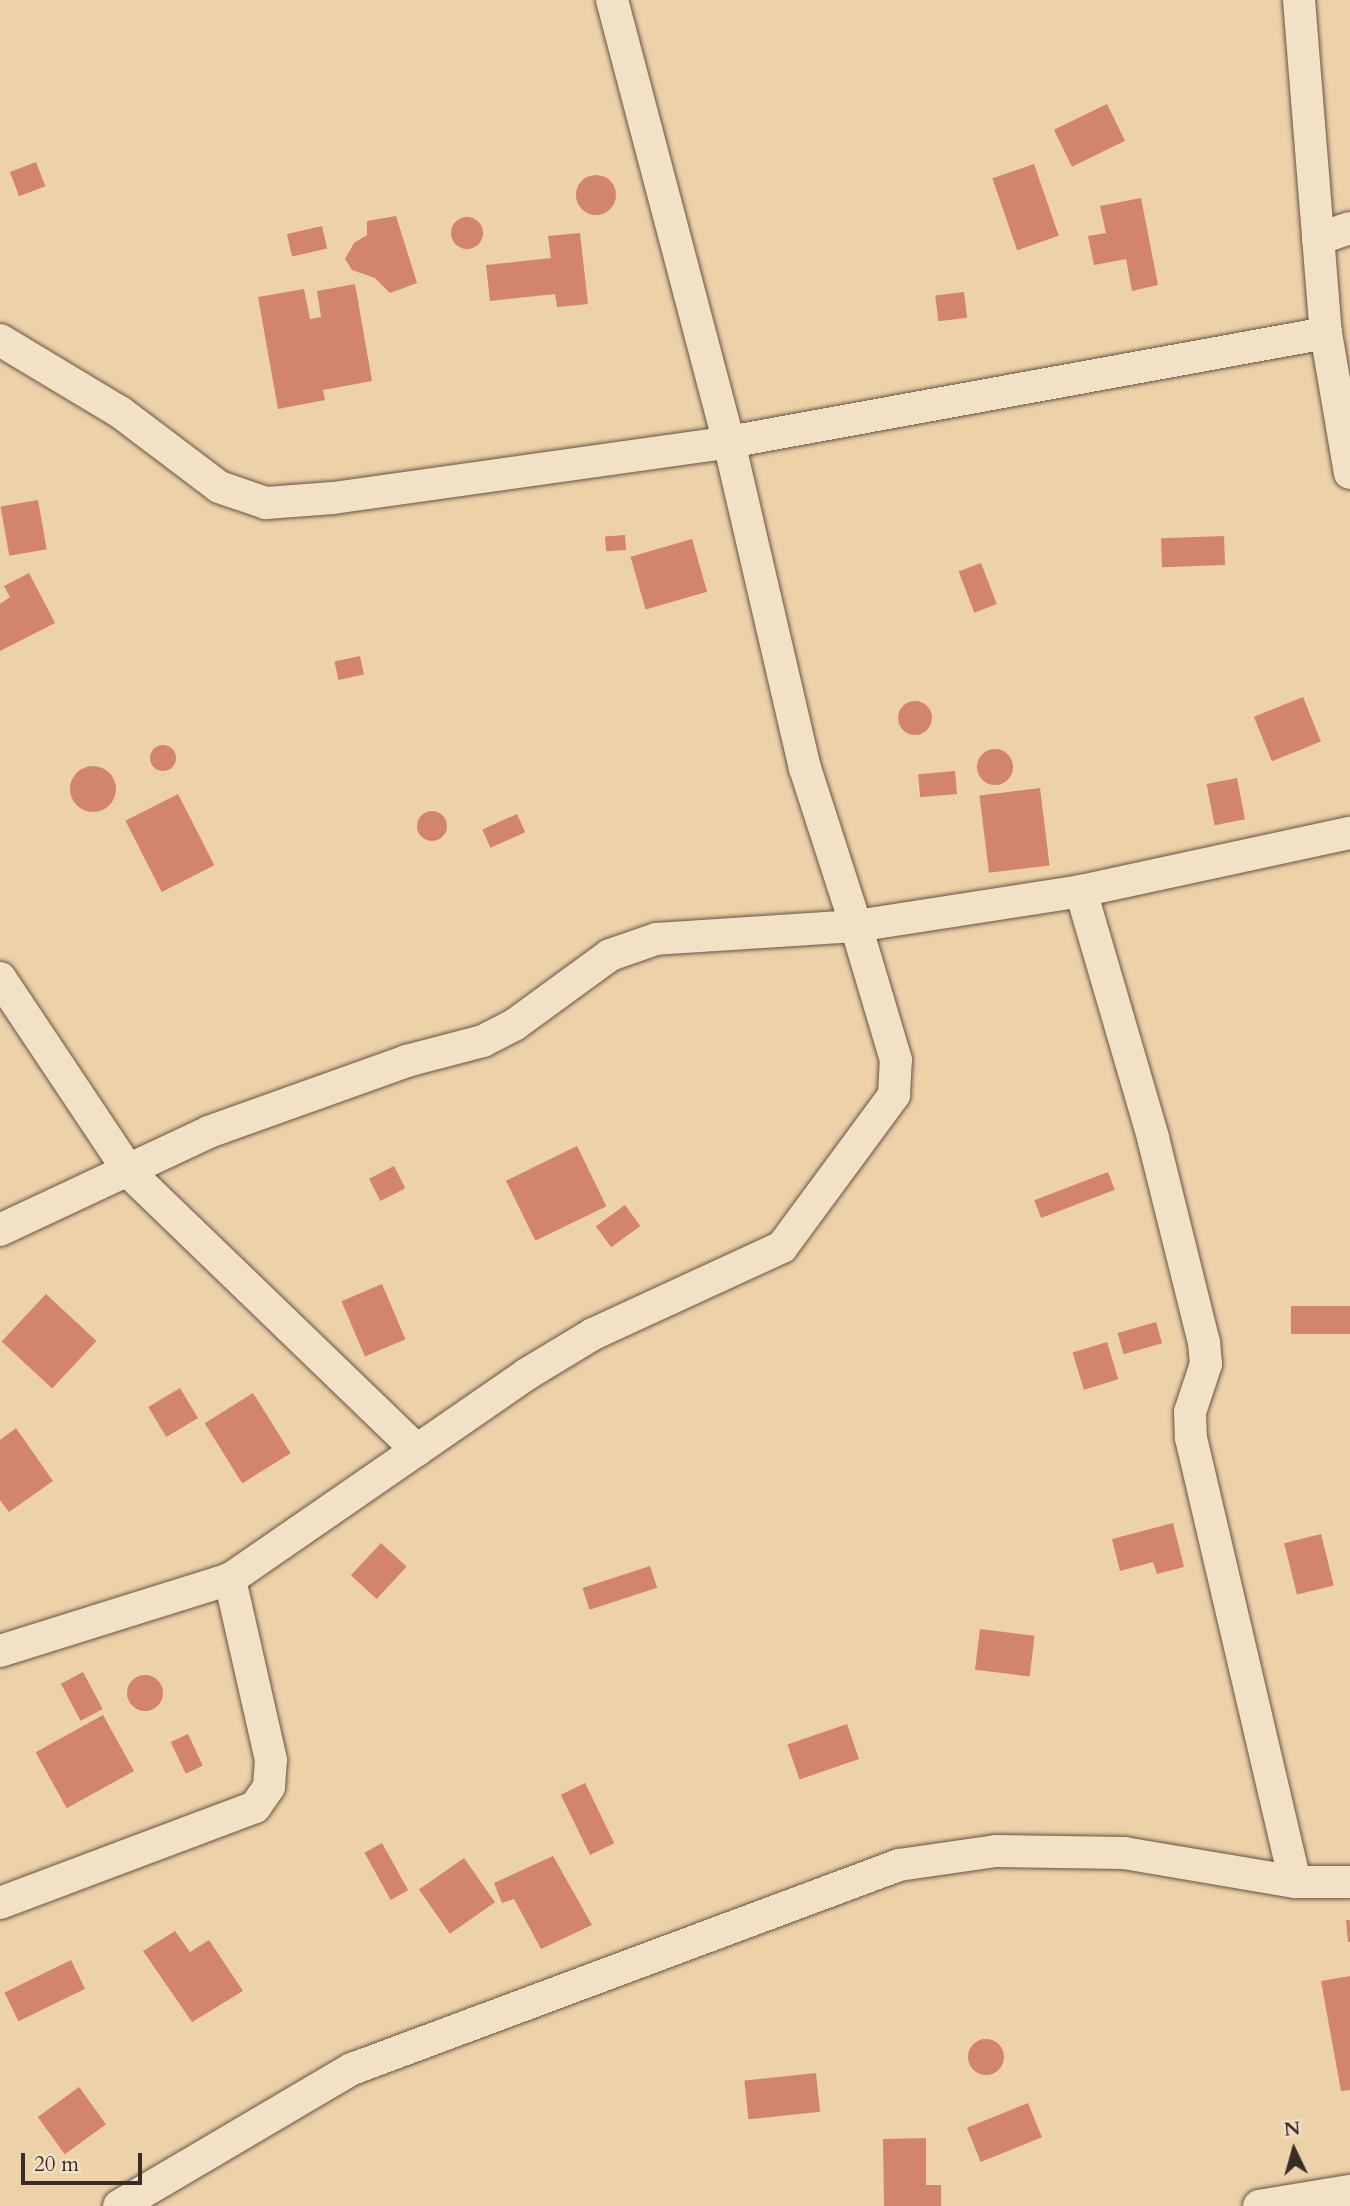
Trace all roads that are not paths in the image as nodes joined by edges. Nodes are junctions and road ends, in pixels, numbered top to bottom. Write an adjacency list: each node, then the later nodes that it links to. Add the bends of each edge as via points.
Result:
1 (612, 0): 7 (street)
2 (1299, 0): 4 (street)
3 (1350, 228): 4 (street)
4 (1318, 239): 5 (street)
5 (1326, 333): 7 (street); 8 (street)
6 (0, 340): 7 (street, via 120,412 219,487 266,503 333,498)
7 (729, 442): 11 (street, via 805,768)
8 (1350, 473)
9 (1350, 833): 10 (street)
10 (1081, 891): 11 (street); 18 (street, via 1153,1138 1204,1342 1206,1364 1191,1412 1191,1438)
11 (856, 926): 13 (street, via 656,939 610,955 514,1025 483,1041 407,1061 209,1132); 15 (street, via 896,1060 894,1095 782,1247 593,1334)
12 (0, 978): 13 (street)
13 (130, 1173): 14 (street); 15 (street)
14 (0, 1230)
15 (417, 1450): 16 (street)
16 (230, 1580): 17 (street); 20 (street, via 271,1760 269,1787 255,1807)
17 (0, 1651)
18 (1295, 1882): 19 (street); 22 (street, via 1124,1853 996,1851 899,1865 352,2069)
19 (1350, 1882)
20 (0, 1903)
21 (1350, 2191): 23 (street)
22 (119, 2206)
23 (1259, 2206)

